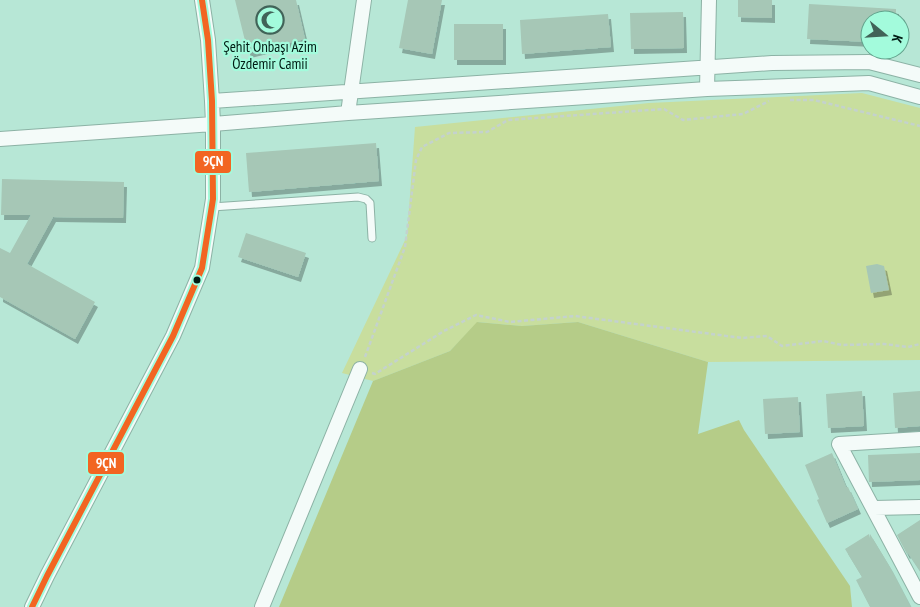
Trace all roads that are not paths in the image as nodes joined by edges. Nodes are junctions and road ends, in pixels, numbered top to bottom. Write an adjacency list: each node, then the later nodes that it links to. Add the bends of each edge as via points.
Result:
1 (202, 0): 9 (street)
2 (364, 0): 7 (street)
3 (709, 0): 4 (street)
4 (707, 68): 5 (street, via 772,63 869,62); 6 (street); 7 (street)
5 (920, 75)
6 (707, 89): 8 (street, via 869,83); 10 (street)
7 (351, 91): 9 (street); 10 (street)
8 (920, 97)
9 (212, 101): 11 (street)
10 (348, 112): 11 (street)
11 (213, 124): 12 (street); 13 (street)
12 (0, 139)
13 (212, 207): 14 (lane, via 358,197 370,203); 20 (street, via 202,268 173,336)
14 (372, 238)
15 (360, 369): 21 (street)
16 (920, 439): 17 (street, via 839,444)
17 (874, 508): 18 (street); 19 (street)
18 (920, 508)
19 (920, 597)
20 (32, 607)
21 (262, 607)

